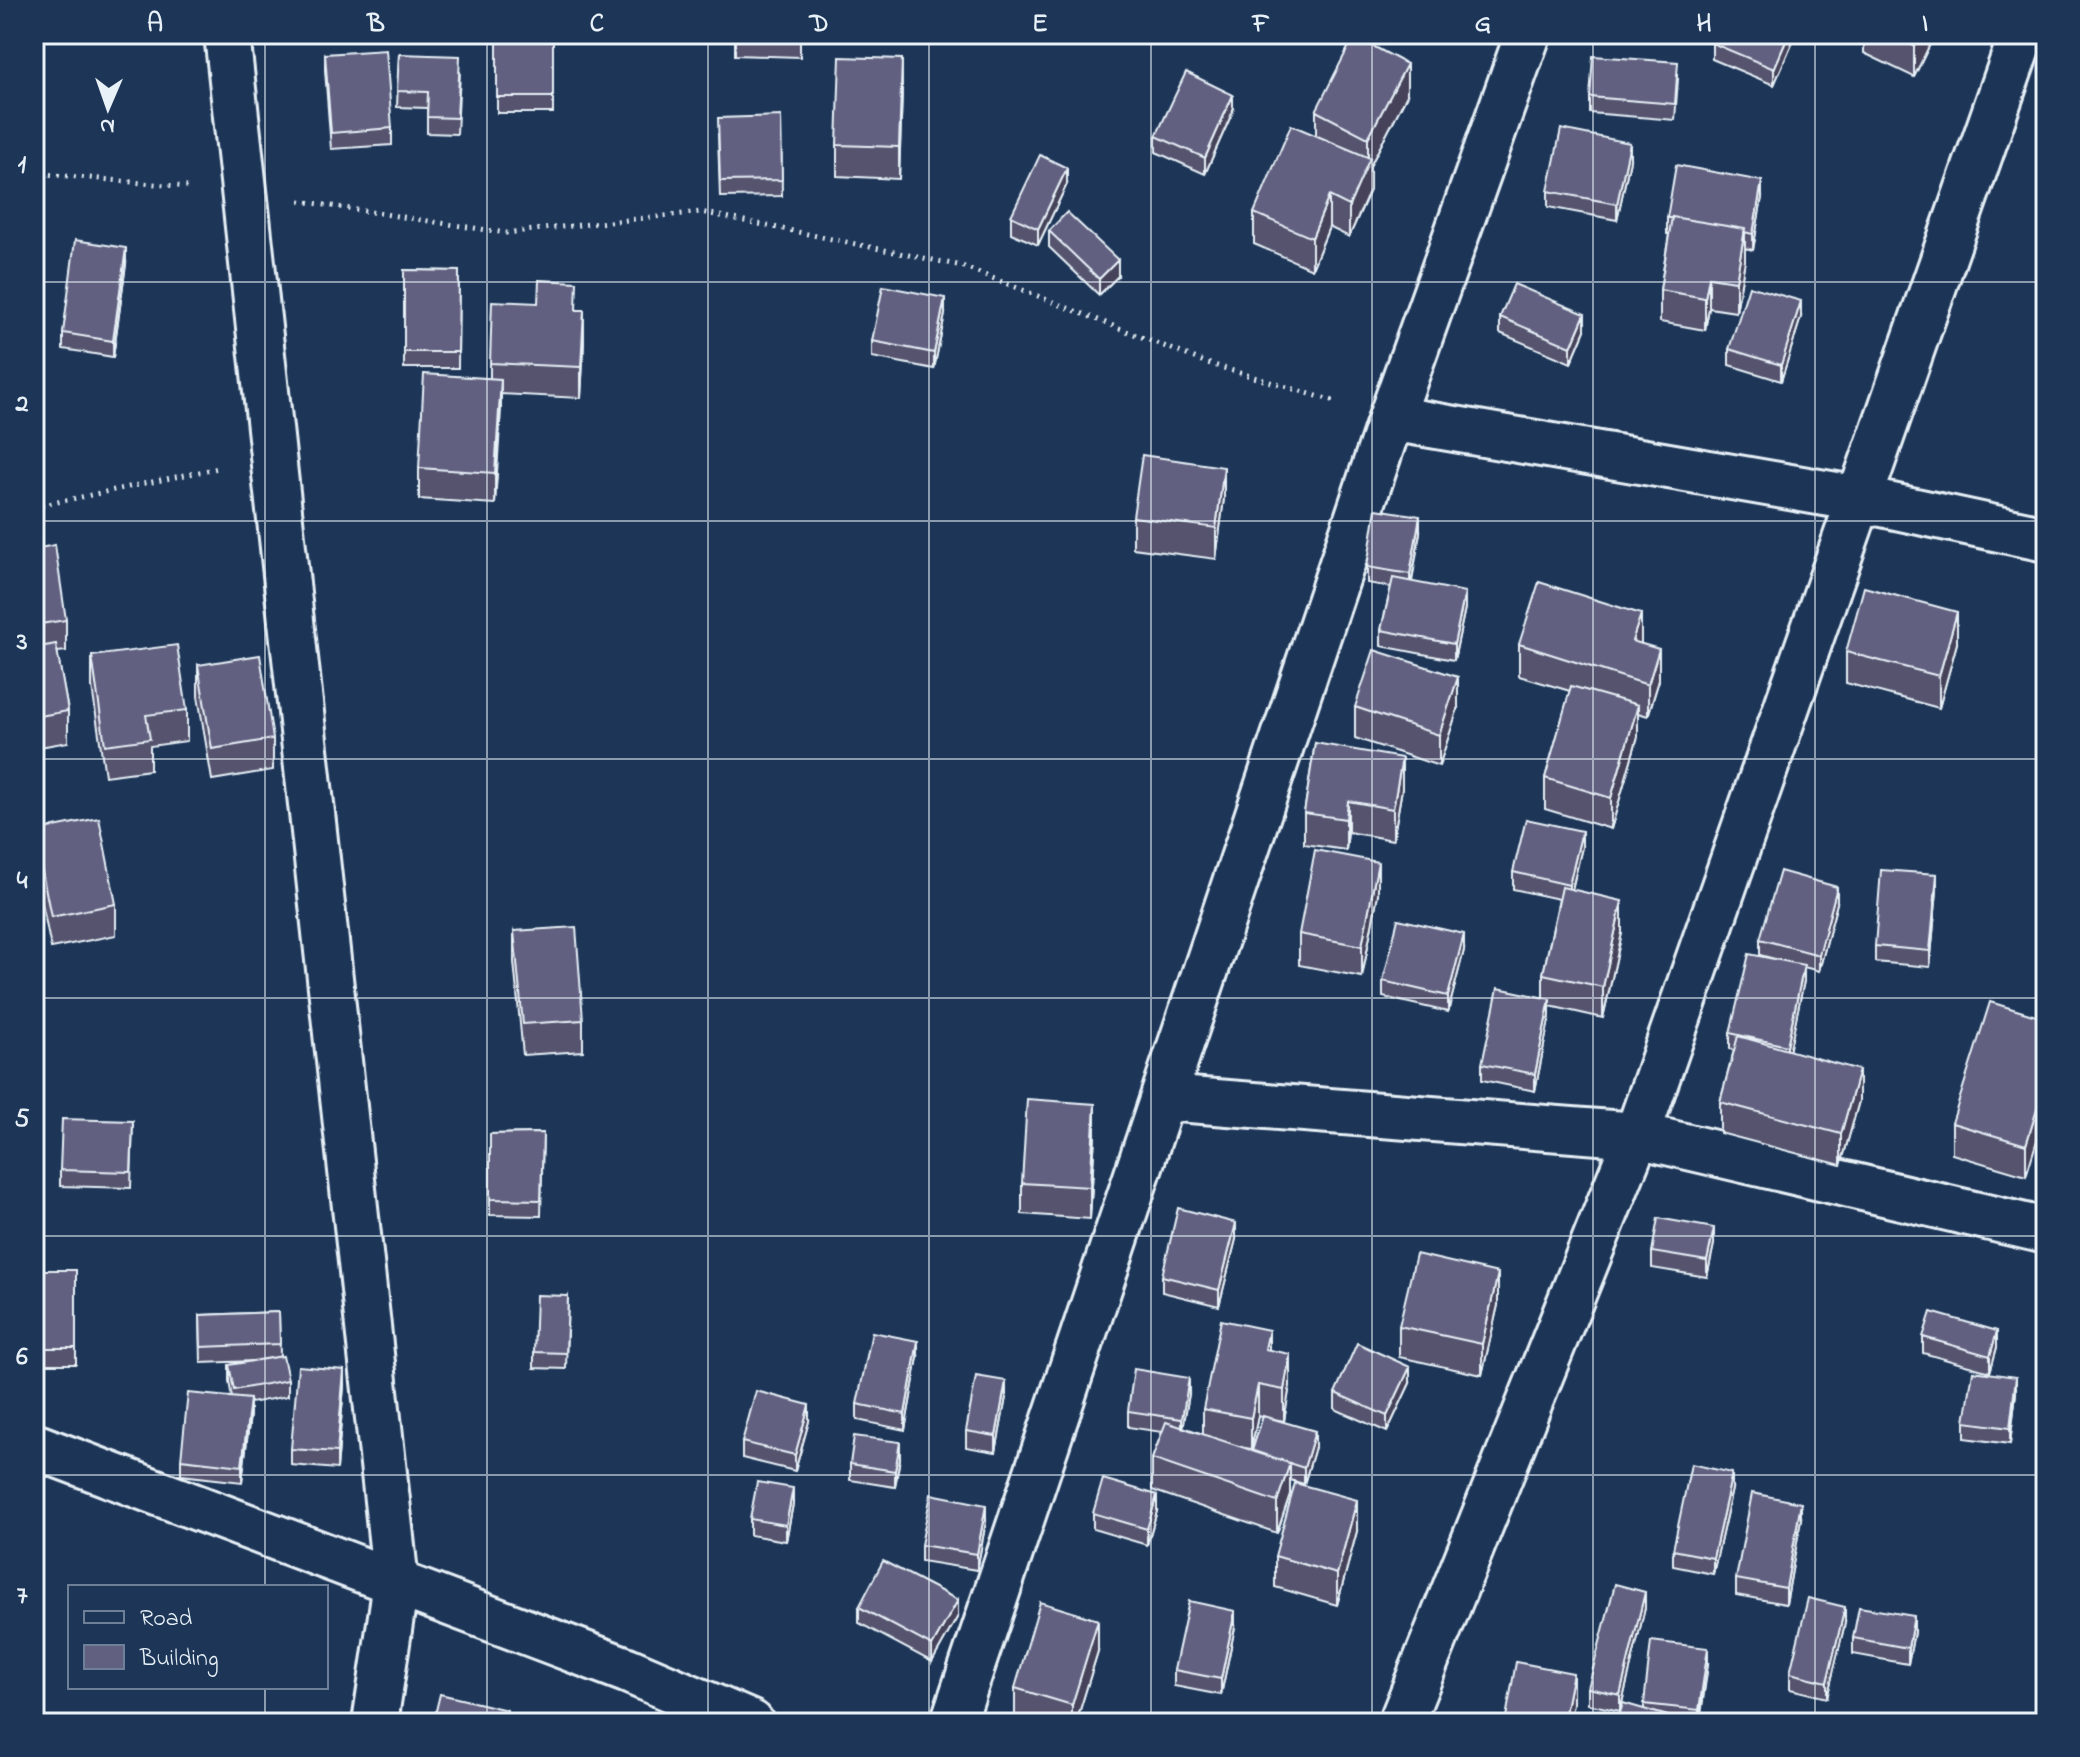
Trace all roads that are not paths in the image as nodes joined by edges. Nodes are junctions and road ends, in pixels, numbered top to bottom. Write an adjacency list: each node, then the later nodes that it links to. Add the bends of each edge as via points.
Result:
1 (227, 34): 11 (street)
2 (1528, 34): 4 (street)
3 (2022, 34): 5 (street)
4 (1391, 418): 5 (street); 7 (street)
5 (1859, 499): 6 (street); 8 (street)
6 (2046, 539)
7 (1164, 1098): 8 (street); 14 (street)
8 (1637, 1135): 9 (street); 15 (street)
9 (2046, 1231)
10 (34, 1446): 11 (street)
11 (396, 1583): 12 (street); 13 (street)
12 (375, 1723)
13 (751, 1723)
14 (953, 1723)
15 (1401, 1723)

